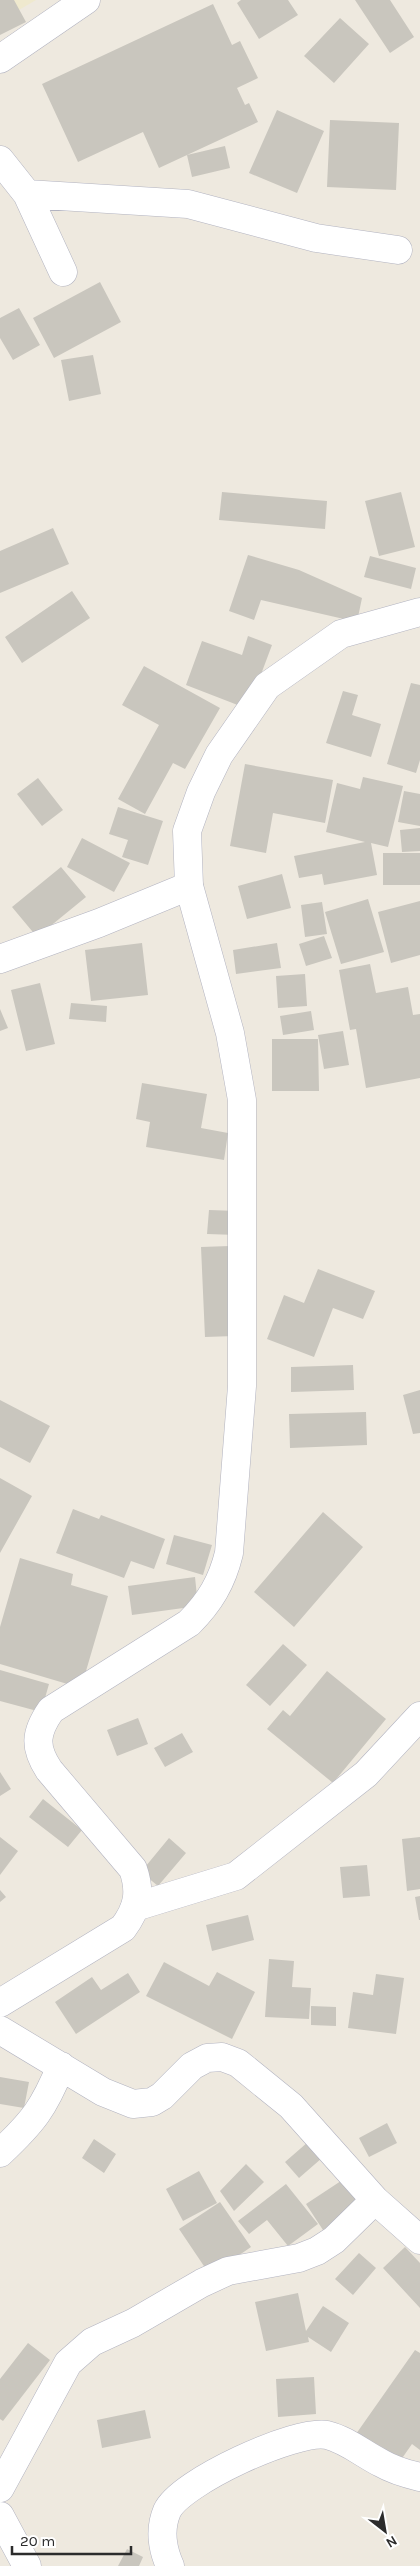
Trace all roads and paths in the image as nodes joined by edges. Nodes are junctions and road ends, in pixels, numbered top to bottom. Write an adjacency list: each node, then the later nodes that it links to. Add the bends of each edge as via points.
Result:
1 (86, 0): 2 (street)
2 (0, 59)
3 (0, 160): 4 (street)
4 (26, 194): 5 (street, via 188,204 316,238); 6 (street)
5 (398, 250)
6 (63, 272)
7 (420, 612): 8 (street, via 341,634 267,686 219,755 201,792 187,831)
8 (188, 886): 9 (street); 11 (street, via 230,1033 242,1100 242,1386 229,1553 224,1573 203,1609 171,1635 51,1710 41,1724 38,1741 40,1756 49,1770 133,1869 138,1884)
9 (0, 959)
10 (420, 1716): 11 (street, via 366,1774 236,1876)
11 (135, 1908): 12 (street, via 123,1928)
12 (0, 2003)
13 (0, 2030): 14 (street)
14 (61, 2066): 15 (street, via 43,2106 28,2126); 16 (street, via 102,2092 141,2104 162,2096 192,2066 207,2058 222,2057 238,2063 291,2106)
15 (0, 2152)
16 (375, 2200): 17 (street); 19 (street, via 334,2240 317,2251 299,2258 228,2271 92,2342 68,2362)
17 (420, 2240)
18 (420, 2477): 22 (street, via 381,2463 342,2440 326,2435 309,2435 282,2444 234,2463 182,2493 167,2510 161,2535)
19 (0, 2488)
20 (0, 2516): 21 (street)
21 (27, 2566)
22 (170, 2566)

